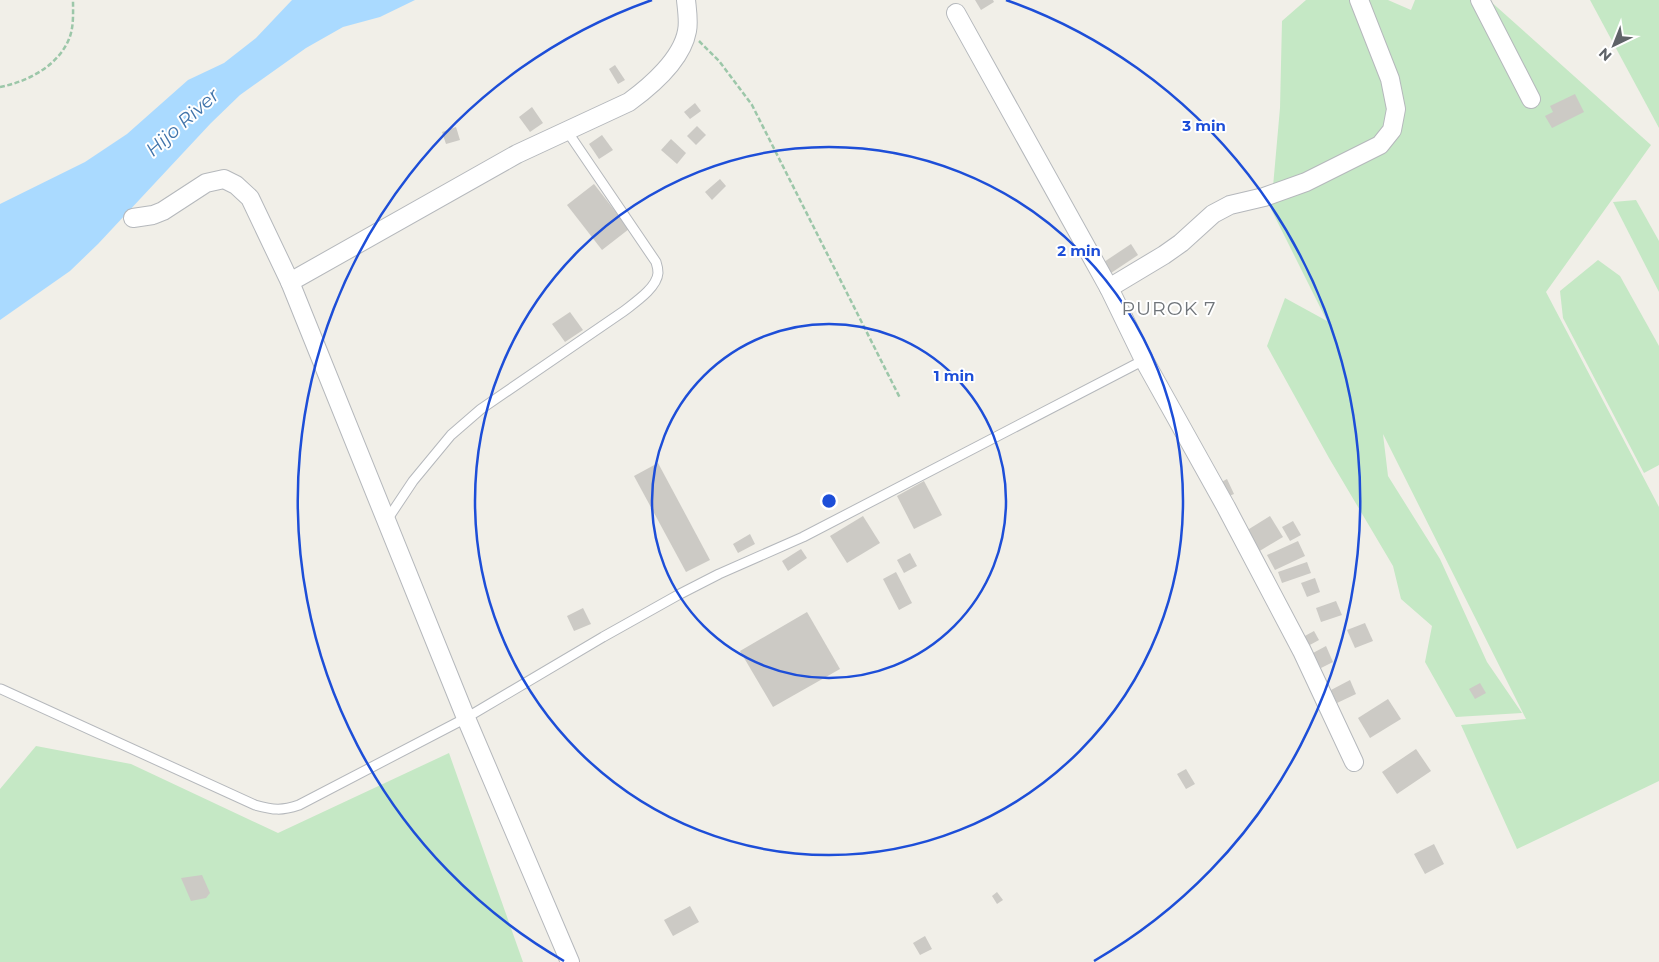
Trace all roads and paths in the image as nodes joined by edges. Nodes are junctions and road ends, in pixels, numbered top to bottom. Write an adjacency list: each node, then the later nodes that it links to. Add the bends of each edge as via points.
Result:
1 (74, 0): 7 (path, via 69,38 58,59 35,75)
2 (686, 0): 6 (street)
3 (1359, 0): 12 (street, via 1390,79 1396,109 1392,130 1380,144 1306,182 1213,214 1164,255)
4 (1480, 0): 8 (street)
5 (956, 13): 12 (street)
6 (688, 29): 9 (street, via 683,46 645,90 629,102); 14 (path, via 719,61 752,105)
7 (0, 87)
8 (1531, 99)
9 (567, 131): 11 (street, via 517,154); 15 (lane, via 656,262 658,274 654,284 617,316 481,409 457,430 413,481)
10 (132, 218): 11 (street, via 164,211 206,183 224,180 236,185 250,198)
11 (290, 282): 15 (street)
12 (1108, 288): 13 (street)
13 (1144, 360): 17 (lane, via 803,537 678,595); 18 (street, via 1302,651)
14 (900, 398)
15 (387, 520): 17 (street)
16 (1, 689): 17 (lane, via 272,810 299,805)
17 (466, 718): 19 (street)
18 (1354, 762)
19 (570, 962)

